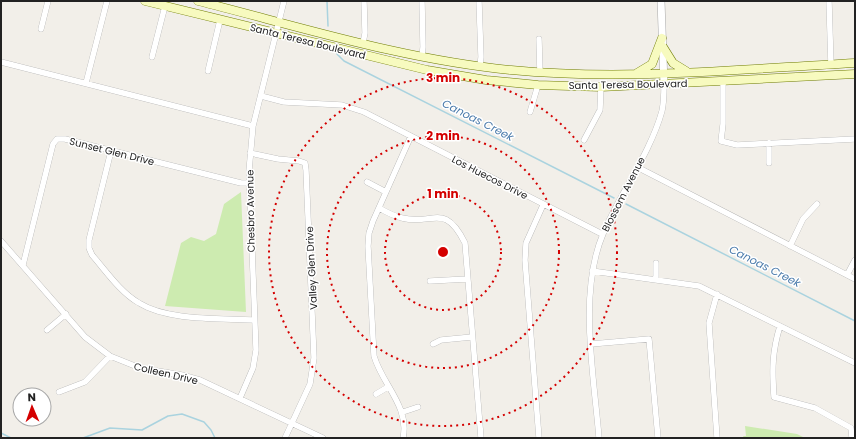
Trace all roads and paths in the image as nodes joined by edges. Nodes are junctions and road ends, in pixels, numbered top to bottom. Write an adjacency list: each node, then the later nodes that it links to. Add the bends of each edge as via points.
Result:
1 (48, 1): 15 (street)
2 (106, 1): 33 (street)
3 (145, 1): 12 (main road, Santa Teresa Boulevard)
4 (198, 1): 11 (main road, Santa Teresa Boulevard)
5 (284, 1): 14 (street, Chesbro Avenue)
6 (364, 1): 18 (street)
7 (422, 1): 20 (street)
8 (479, 1): 25 (street)
9 (661, 1): 19 (street, Blossom Avenue)
10 (829, 1): 24 (street)
11 (224, 4): 14 (main road, Santa Teresa Boulevard)
12 (165, 6): 13 (main road, Santa Teresa Boulevard); 21 (street)
13 (220, 20): 16 (main road, Santa Teresa Boulevard); 26 (street)
14 (280, 22): 16 (street, Chesbro Avenue); 18 (main road, Santa Teresa Boulevard)
15 (41, 29)
16 (277, 34): 35 (main road, Santa Teresa Boulevard, via 427,70 486,80); 37 (street, Chesbro Avenue)
17 (539, 39): 28 (street)
18 (363, 43): 20 (main road, Santa Teresa Boulevard)
19 (663, 43): 27 (main road, via 673,64); 29 (street, Blossom Avenue); 30 (main road, via 652,64)
20 (422, 56): 25 (main road, Santa Teresa Boulevard)
21 (152, 57)
22 (1, 62): 33 (street)
23 (855, 63): 24 (main road, Santa Teresa Boulevard)
24 (831, 64): 27 (main road, Santa Teresa Boulevard)
25 (480, 67): 28 (main road, Santa Teresa Boulevard)
26 (208, 71)
27 (687, 71): 29 (main road, Santa Teresa Boulevard)
28 (540, 72): 30 (main road, Santa Teresa Boulevard)
29 (664, 73): 30 (main road, Santa Teresa Boulevard); 34 (street, Blossom Avenue)
30 (636, 74)
31 (855, 74): 32 (main road, Santa Teresa Boulevard)
32 (724, 81): 34 (main road, Santa Teresa Boulevard); 43 (street, via 721,141 737,145)
33 (86, 84): 39 (street)
34 (664, 84): 36 (main road, Santa Teresa Boulevard); 47 (street, Blossom Avenue, via 662,111)
35 (538, 85): 36 (main road, Santa Teresa Boulevard); 38 (street)
36 (601, 87): 42 (street, via 600,110)
37 (261, 96): 39 (street, Chesbro Avenue); 40 (street, Los Huecos Drive, via 284,102 342,105 364,112)
38 (530, 112)
39 (253, 126): 45 (street, Chesbro Avenue)
40 (411, 136): 50 (street); 52 (street, Los Huecos Drive)
41 (855, 139): 43 (street)
42 (584, 140)
43 (769, 143): 46 (street)
44 (111, 150): 48 (street, Sunset Glen Drive, via 241,183); 59 (street, Sunset Glen Drive, via 61,138 54,141); 68 (street, via 89,240 92,255 123,290 138,303 156,311 176,315)
45 (250, 153): 48 (street, Chesbro Avenue); 82 (street, Valley Glen Drive, via 305,163 314,358 310,384)
46 (769, 163)
47 (637, 167): 54 (street, Blossom Avenue); 56 (street)
48 (248, 182): 68 (street, Chesbro Avenue)
49 (367, 182): 50 (street)
50 (386, 192): 53 (street)
51 (816, 204): 56 (street, via 804,219)
52 (543, 205): 54 (street, Los Huecos Drive); 87 (street, via 526,243 525,260)
53 (379, 208): 62 (street, via 402,218 434,217 448,221 458,229 465,243); 76 (street, via 369,233 368,246 372,343 377,368)
54 (602, 234): 60 (street, Blossom Avenue)
55 (1, 240): 59 (street, Colleen Drive)
56 (790, 246): 61 (street)
57 (855, 260): 61 (street)
58 (656, 263): 63 (street)
59 (23, 265): 67 (street, Colleen Drive)
60 (592, 271): 63 (street); 73 (street, Blossom Avenue, via 589,310)
61 (848, 275): 64 (street)
62 (467, 279): 65 (street); 71 (street)
63 (656, 279): 66 (street, via 699,286)
64 (855, 279)
65 (430, 281)
66 (717, 294): 69 (street); 90 (street, via 710,313 709,330)
67 (66, 314): 70 (street); 74 (street, Colleen Drive, via 85,337)
68 (254, 320): 79 (street, Chesbro Avenue, via 254,368)
69 (780, 326): 75 (street); 91 (street, via 772,365 774,397 820,411 852,428)
70 (47, 330)
71 (472, 337): 72 (street, via 441,340); 86 (street)
72 (433, 344)
73 (591, 344): 88 (street, Blossom Avenue); 89 (street, via 649,339)
74 (110, 356): 77 (street, via 85,382); 79 (street, Colleen Drive, via 140,368 200,380)
75 (855, 363)
76 (388, 388): 78 (street); 81 (street)
77 (59, 392)
78 (376, 394)
79 (240, 398): 82 (street, Colleen Drive)
80 (418, 407): 81 (street)
81 (402, 412): 85 (street)
82 (293, 425): 83 (street); 84 (street, Colleen Drive)
83 (285, 438)
84 (323, 438)
85 (403, 438)
86 (481, 438)
87 (539, 438)
88 (599, 438)
89 (658, 438)
90 (717, 438)
91 (852, 438)

